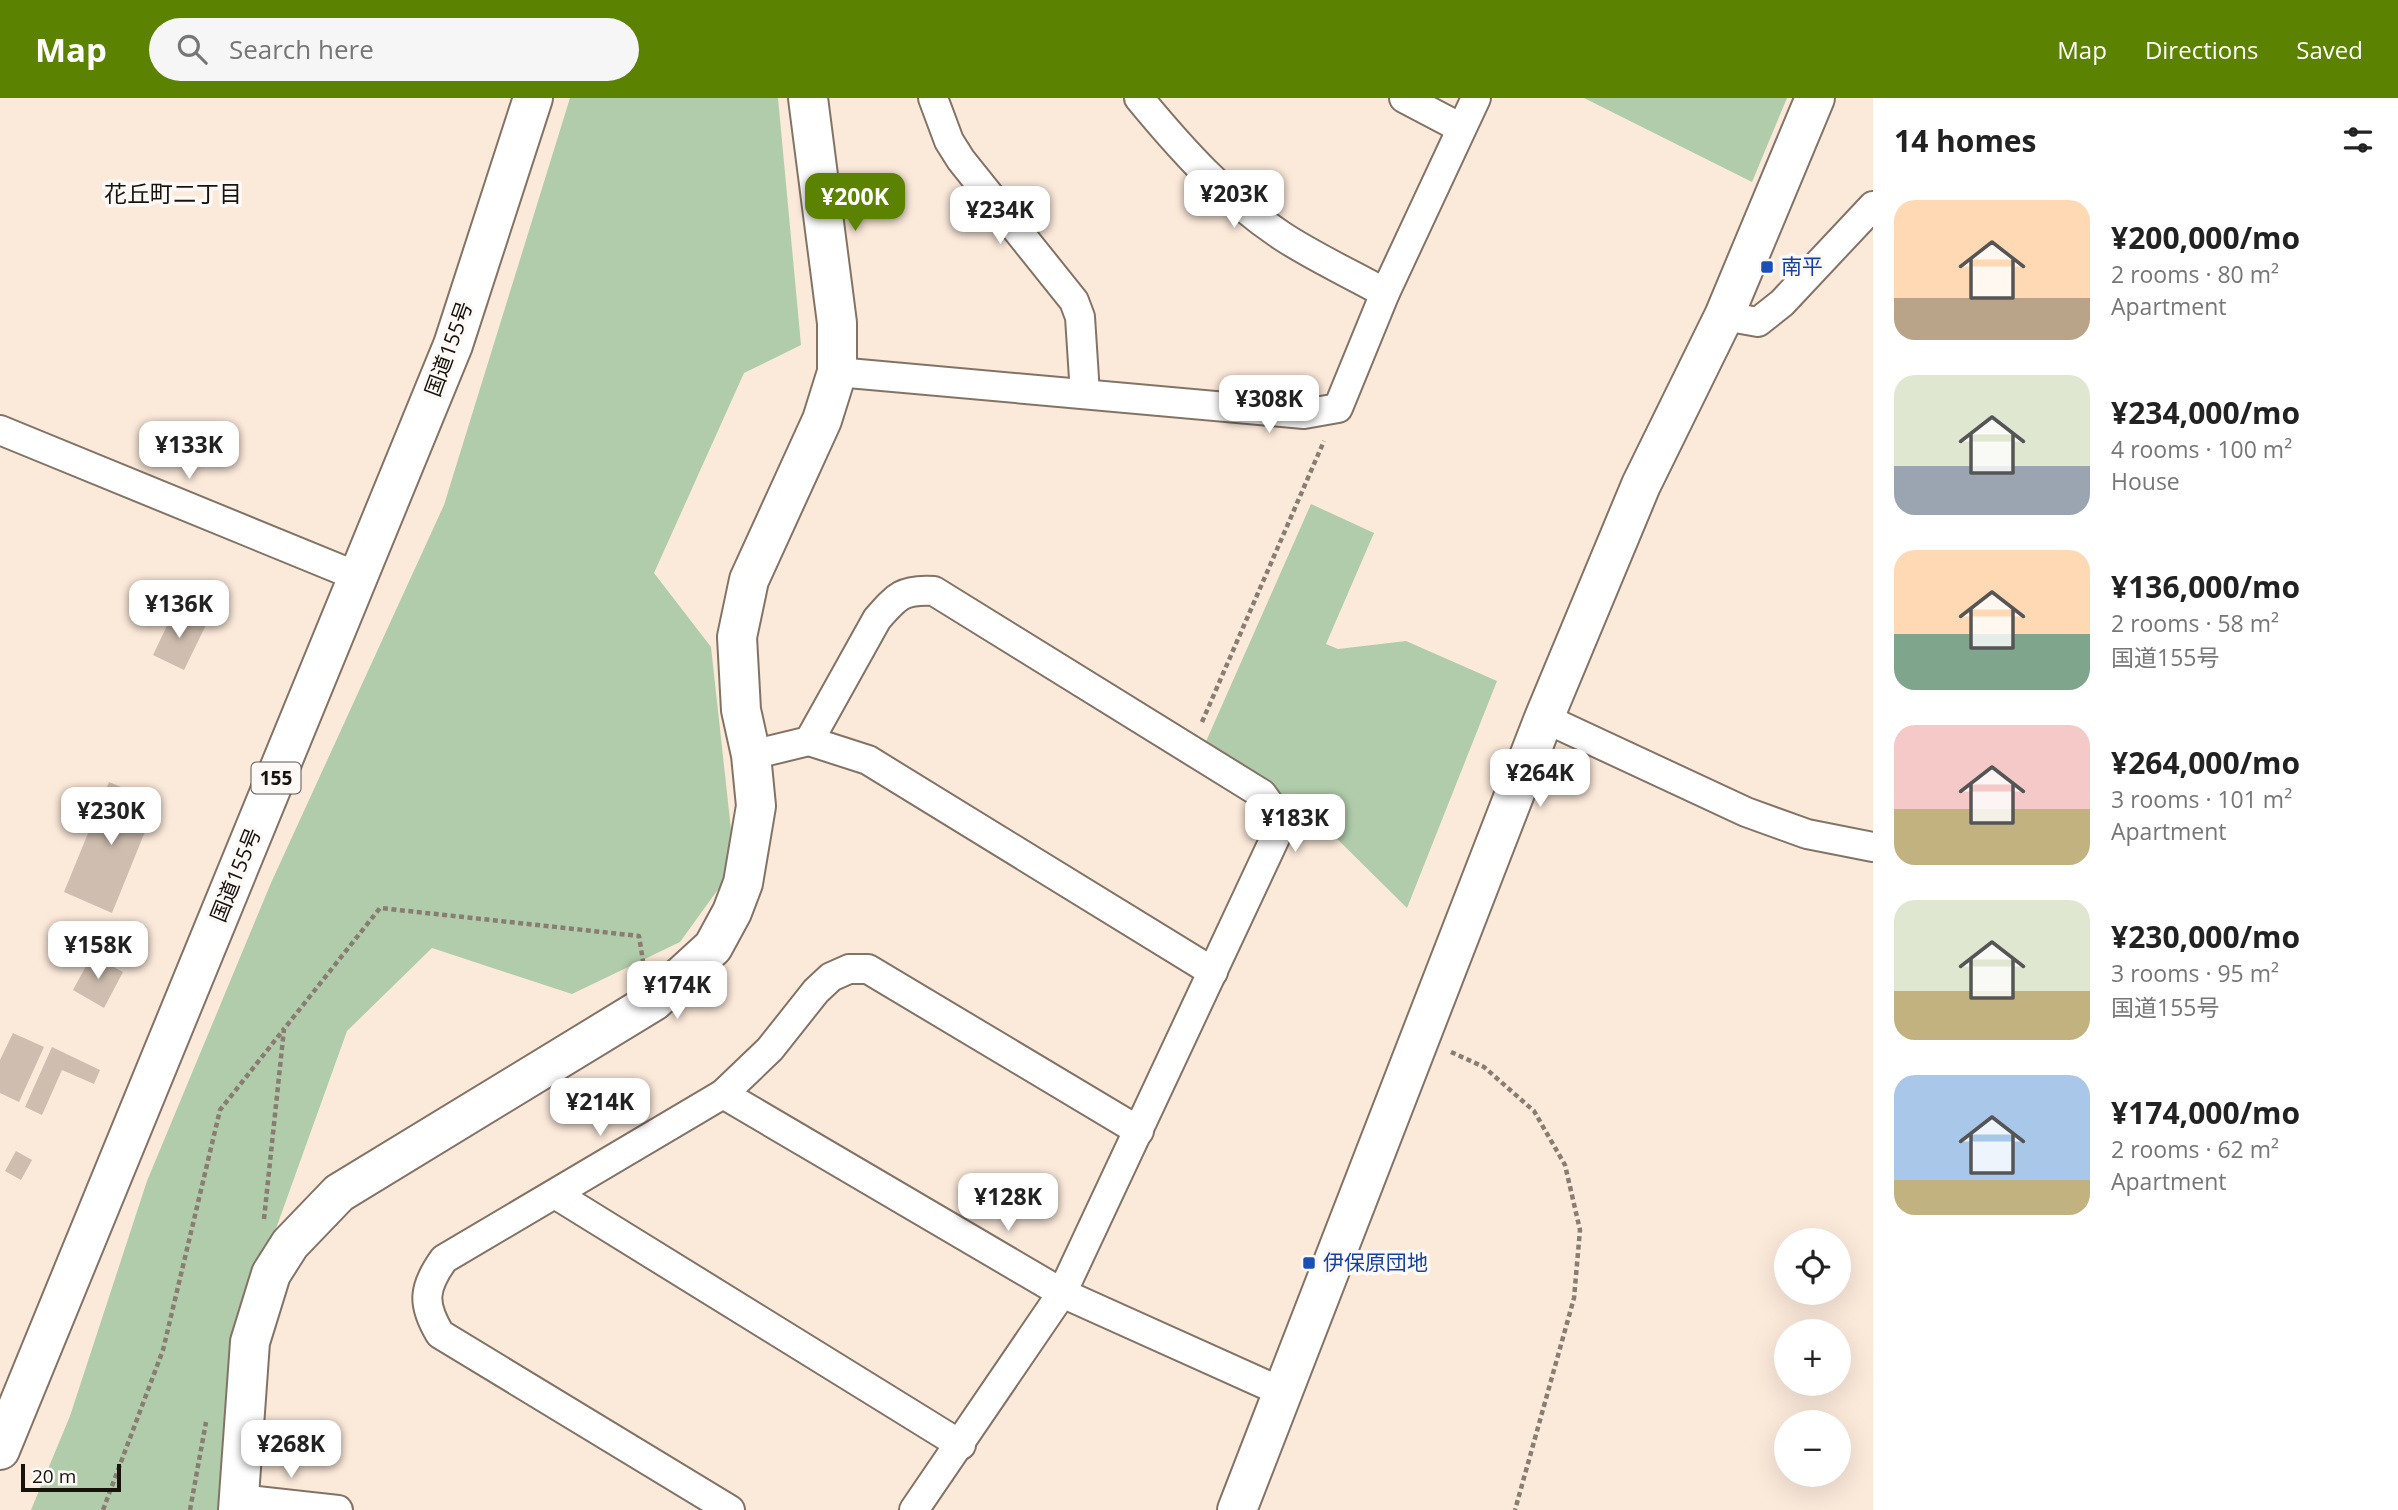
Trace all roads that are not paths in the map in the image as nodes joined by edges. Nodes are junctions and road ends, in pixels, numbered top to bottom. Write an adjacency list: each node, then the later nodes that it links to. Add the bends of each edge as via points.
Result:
1 (533, 98): 15 (main road, 国道155号 / 155, via 453,345)
2 (808, 98): 12 (main road, via 837,323)
3 (933, 98): 13 (street, via 961,160 1074,301 1080,317)
4 (1139, 98): 10 (street, via 1224,192 1282,236)
5 (1404, 98): 8 (street)
6 (1476, 98): 8 (street)
7 (1815, 98): 11 (main road)
8 (1461, 128): 10 (street)
9 (1873, 206): 11 (street, via 1782,303 1758,322)
10 (1385, 293): 13 (street, via 1338,408 1304,414)
11 (1724, 316): 16 (main road, via 1641,485)
12 (837, 372): 13 (street); 18 (main road, via 822,421 749,580 737,648 741,710)
13 (1085, 394)
14 (0, 430): 15 (street)
15 (359, 577): 27 (main road, 国道155号 / 155)
16 (1544, 718): 19 (street, via 1746,812 1807,834); 25 (main road)
17 (809, 741): 18 (street); 20 (street, via 868,760); 20 (street, via 877,618 912,589 934,591 1262,794 1277,815 1275,838)
18 (751, 755): 28 (main road, via 756,806 743,883 713,947 631,1017 339,1193 290,1244 271,1274 250,1342)
19 (1873, 847)
20 (1213, 972): 22 (street)
21 (723, 1094): 22 (street, via 770,1049 831,977 849,969 868,969); 23 (street); 24 (street)
22 (1139, 1131): 24 (street)
23 (555, 1194): 26 (street); 30 (street, via 444,1259 427,1290 429,1315 440,1334)
24 (1062, 1293): 25 (street); 26 (street)
25 (1282, 1392): 32 (main road)
26 (961, 1445): 31 (street)
27 (0, 1450)
28 (238, 1505): 29 (street)
29 (338, 1510)
30 (730, 1510)
31 (915, 1510)
32 (1237, 1510)

